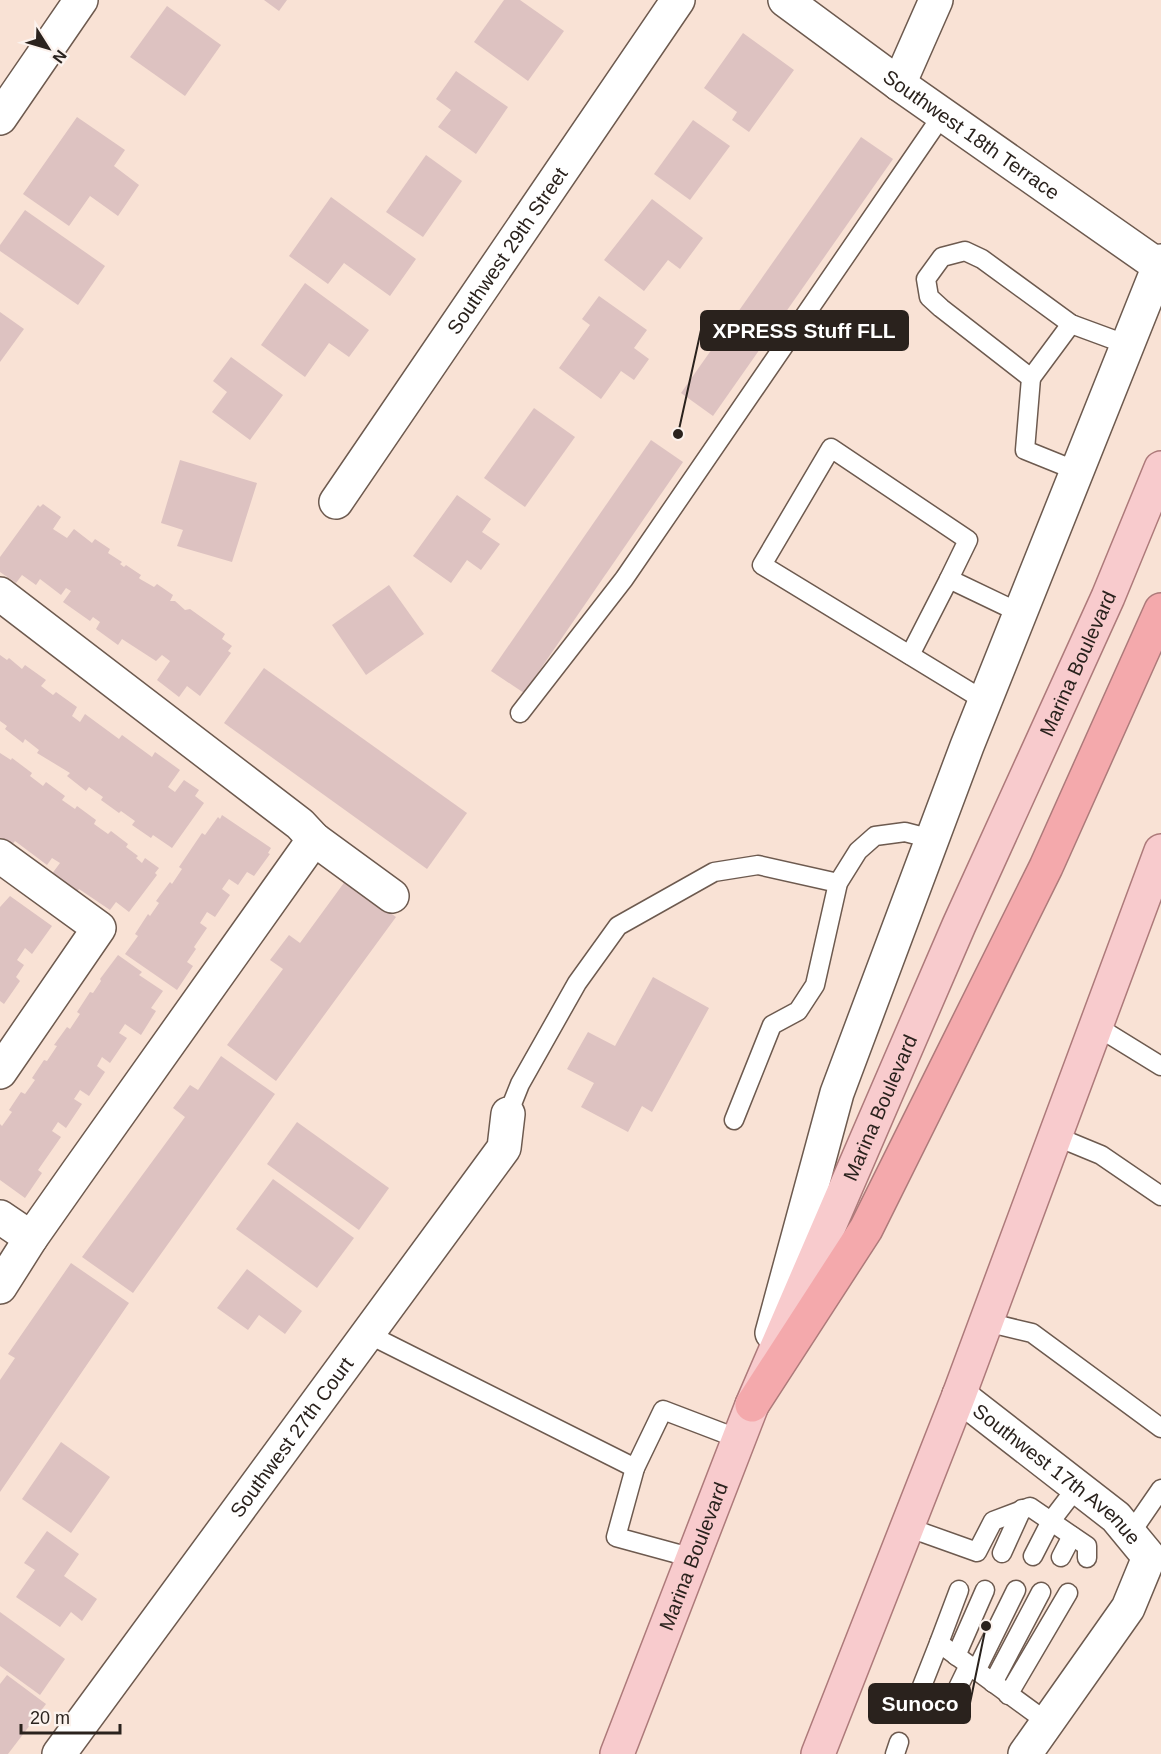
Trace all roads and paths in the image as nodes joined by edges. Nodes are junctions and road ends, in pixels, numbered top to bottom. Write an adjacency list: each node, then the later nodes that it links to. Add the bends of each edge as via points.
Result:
1 (81, 0): 7 (street)
2 (678, 0): 14 (street, Southwest 29th Street)
3 (785, 0): 5 (street, Southwest 18th Terrace)
4 (936, 0): 5 (street)
5 (899, 84): 6 (street, Southwest 18th Terrace)
6 (943, 114): 8 (street, Southwest 18th Terrace); 21 (lane, via 624,579)
7 (0, 118)
8 (1160, 264): 10 (street)
9 (1071, 324): 10 (lane); 11 (lane); 11 (lane, via 982,259 965,251 942,257 926,279 929,297)
10 (1128, 345): 13 (street)
11 (1031, 378): 13 (lane, via 1025,450)
12 (1161, 468): 41 (main road, Marina Boulevard, via 1108,597 959,925)
13 (1077, 471): 18 (street)
14 (336, 502)
15 (949, 579): 18 (lane); 19 (lane); 19 (lane, via 968,540 831,448 762,565)
16 (0, 594): 22 (street, via 300,824)
17 (1161, 610): 41 (highway, via 1046,867 866,1229)
18 (1020, 613): 20 (street)
19 (910, 655): 20 (lane)
20 (985, 701): 23 (street)
21 (520, 713)
22 (314, 839): 27 (street); 36 (street)
23 (932, 839): 26 (lane, via 905,832 875,836 858,850); 41 (street, via 837,1093)
24 (1161, 851): 28 (main road)
25 (0, 856): 30 (street, via 99,928)
26 (838, 883): 31 (lane, via 758,865 714,872 618,926 577,983 520,1084); 32 (lane, via 814,985 798,1011 772,1025)
27 (392, 896)
28 (1096, 1026): 29 (lane); 33 (main road)
29 (1161, 1066)
30 (0, 1072)
31 (508, 1114): 39 (street, Southwest 27th Court, via 504,1148)
32 (734, 1120)
33 (1055, 1136): 34 (lane, via 1101,1155); 38 (main road)
34 (1161, 1196)
35 (0, 1217): 36 (street)
36 (31, 1238): 37 (street)
37 (0, 1287)
38 (986, 1322): 40 (main road); 42 (lane, via 1032,1333)
39 (368, 1334): 44 (lane); 70 (street, Southwest 27th Court)
40 (958, 1395): 45 (street, Southwest 17th Avenue); 49 (main road)
41 (752, 1405): 43 (main road, Marina Boulevard)
42 (1161, 1428)
43 (739, 1439): 44 (lane, via 663,1410); 55 (main road, Marina Boulevard)
44 (635, 1468): 55 (lane, via 616,1537)
45 (1077, 1487): 48 (lane); 51 (street, Southwest 17th Avenue, via 1116,1517)
46 (1161, 1489): 51 (lane)
47 (1022, 1509): 48 (lane, via 1030,1507); 49 (lane, via 993,1521 977,1552); 52 (lane)
48 (1051, 1521): 50 (lane); 53 (lane)
49 (907, 1527): 69 (main road)
50 (1072, 1536): 54 (lane); 56 (lane, via 1087,1546)
51 (1140, 1546): 68 (street, via 1128,1608)
52 (1002, 1553)
53 (1033, 1556)
54 (1061, 1557)
55 (693, 1558): 71 (main road, Marina Boulevard)
56 (1087, 1558)
57 (959, 1590): 62 (lane)
58 (985, 1590): 63 (lane)
59 (1016, 1590): 63 (lane)
60 (1041, 1592): 64 (lane)
61 (1068, 1593): 66 (lane)
62 (939, 1643): 63 (lane); 65 (lane)
63 (967, 1664): 64 (lane); 67 (lane)
64 (993, 1683): 66 (lane)
65 (922, 1686)
66 (1008, 1695): 68 (lane)
67 (952, 1700)
68 (1047, 1722): 72 (street)
69 (827, 1752)
70 (59, 1754)
71 (617, 1754)
72 (1025, 1754)

